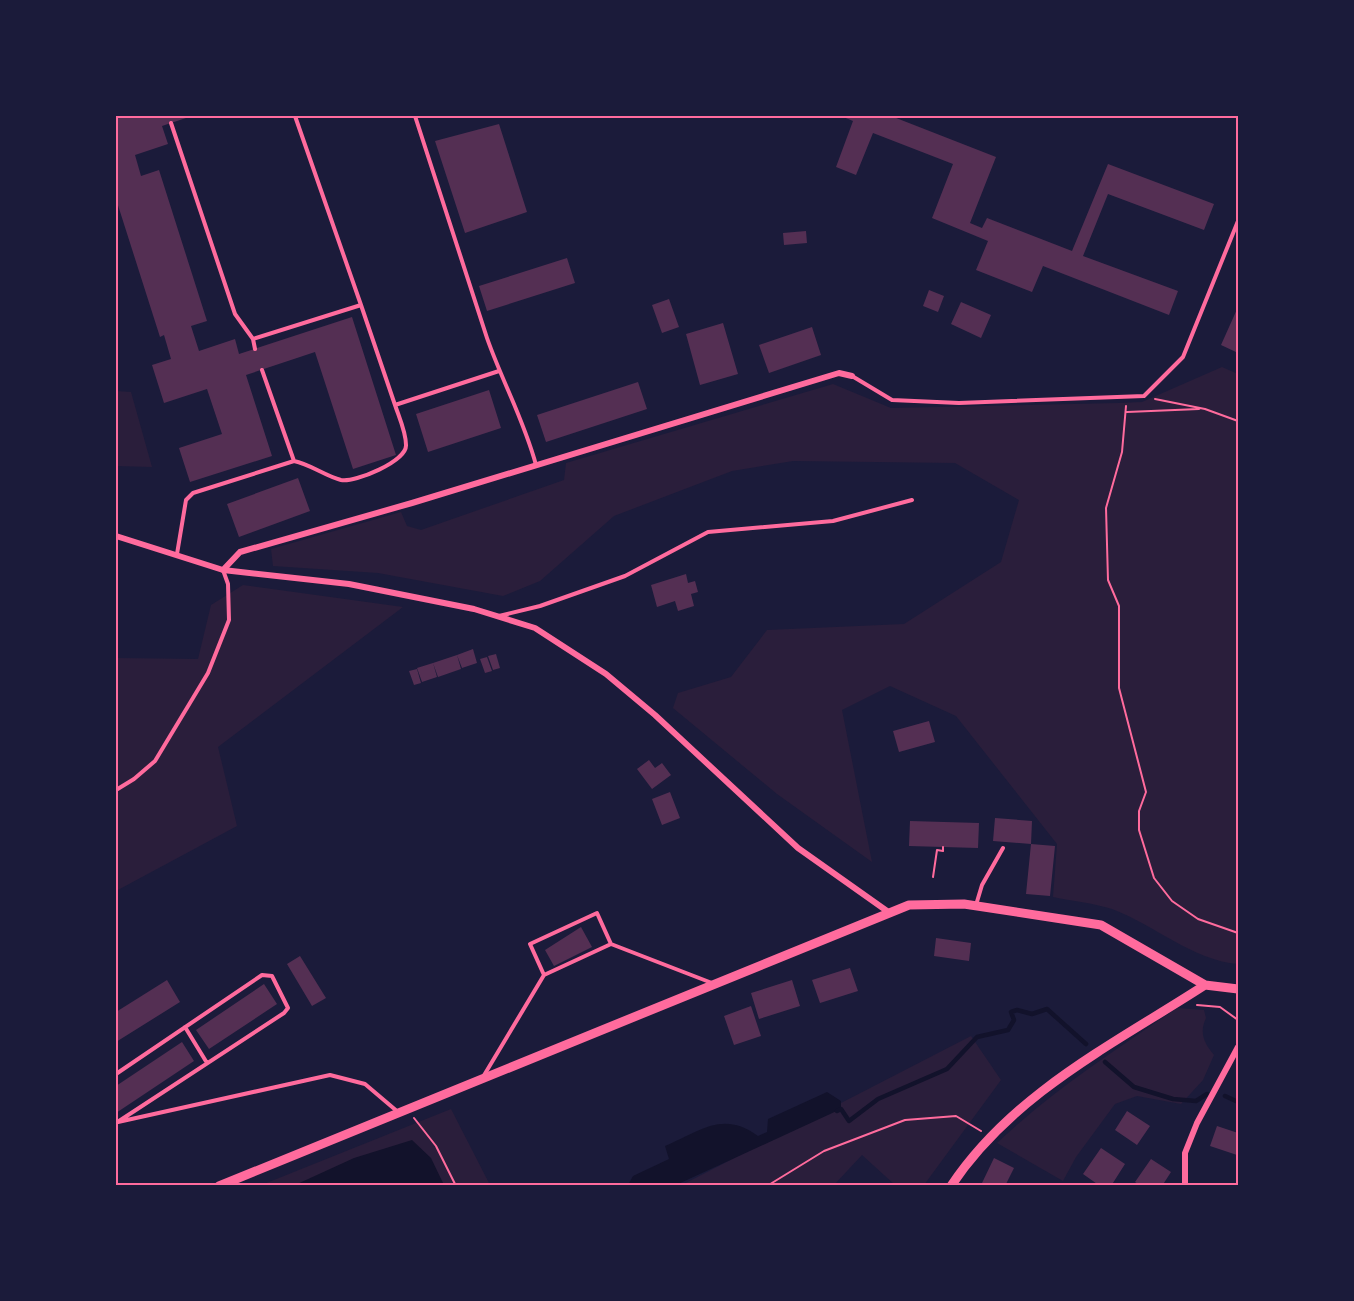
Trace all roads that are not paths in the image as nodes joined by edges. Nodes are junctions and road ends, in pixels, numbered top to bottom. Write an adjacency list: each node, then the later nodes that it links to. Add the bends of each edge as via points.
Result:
1 (295, 116): 5 (lane)
2 (414, 116): 9 (lane)
3 (171, 123): 6 (lane, via 235,314)
4 (1239, 221): 10 (lane, via 1183,357 1144,396 959,403 892,400)
5 (361, 305): 6 (lane); 11 (lane)
6 (253, 339): 7 (lane)
7 (255, 349)
8 (262, 370): 12 (lane)
9 (499, 371): 11 (lane); 13 (lane, via 518,409)
10 (852, 376): 13 (street, via 839,373)
11 (395, 405): 12 (lane, via 406,445 398,459 348,481)
12 (294, 461): 16 (lane, via 189,495)
13 (536, 465): 17 (street, via 240,552)
14 (912, 500): 18 (lane, via 833,521 708,532 625,576 540,606)
15 (116, 536): 16 (street)
16 (177, 554): 17 (street)
17 (223, 570): 18 (street, via 349,584); 19 (lane, via 228,584 230,620 208,673 155,761)
18 (498, 616): 22 (street, via 535,628 606,674 798,848)
19 (116, 790)
20 (1003, 848): 21 (lane, via 982,885)
21 (976, 906): 22 (main road, via 929,903); 26 (main road, via 1101,925)
22 (887, 911): 25 (main road)
23 (611, 944): 24 (lane); 24 (lane, via 597,913 530,944); 25 (lane)
24 (544, 975): 32 (lane)
25 (712, 983): 32 (main road)
26 (1205, 985): 27 (main road); 36 (main road, via 1085,1059 1030,1100 989,1135)
27 (1239, 989)
28 (185, 1027): 30 (lane); 30 (lane, via 262,975 272,976 288,1008); 31 (lane)
29 (1239, 1047): 37 (street, via 1185,1153)
30 (207, 1063): 34 (lane)
31 (116, 1074)
32 (482, 1077): 33 (main road)
33 (403, 1110): 34 (lane, via 365,1084 330,1075); 35 (main road)
34 (116, 1122)
35 (219, 1185)
36 (951, 1185)
37 (1185, 1185)

